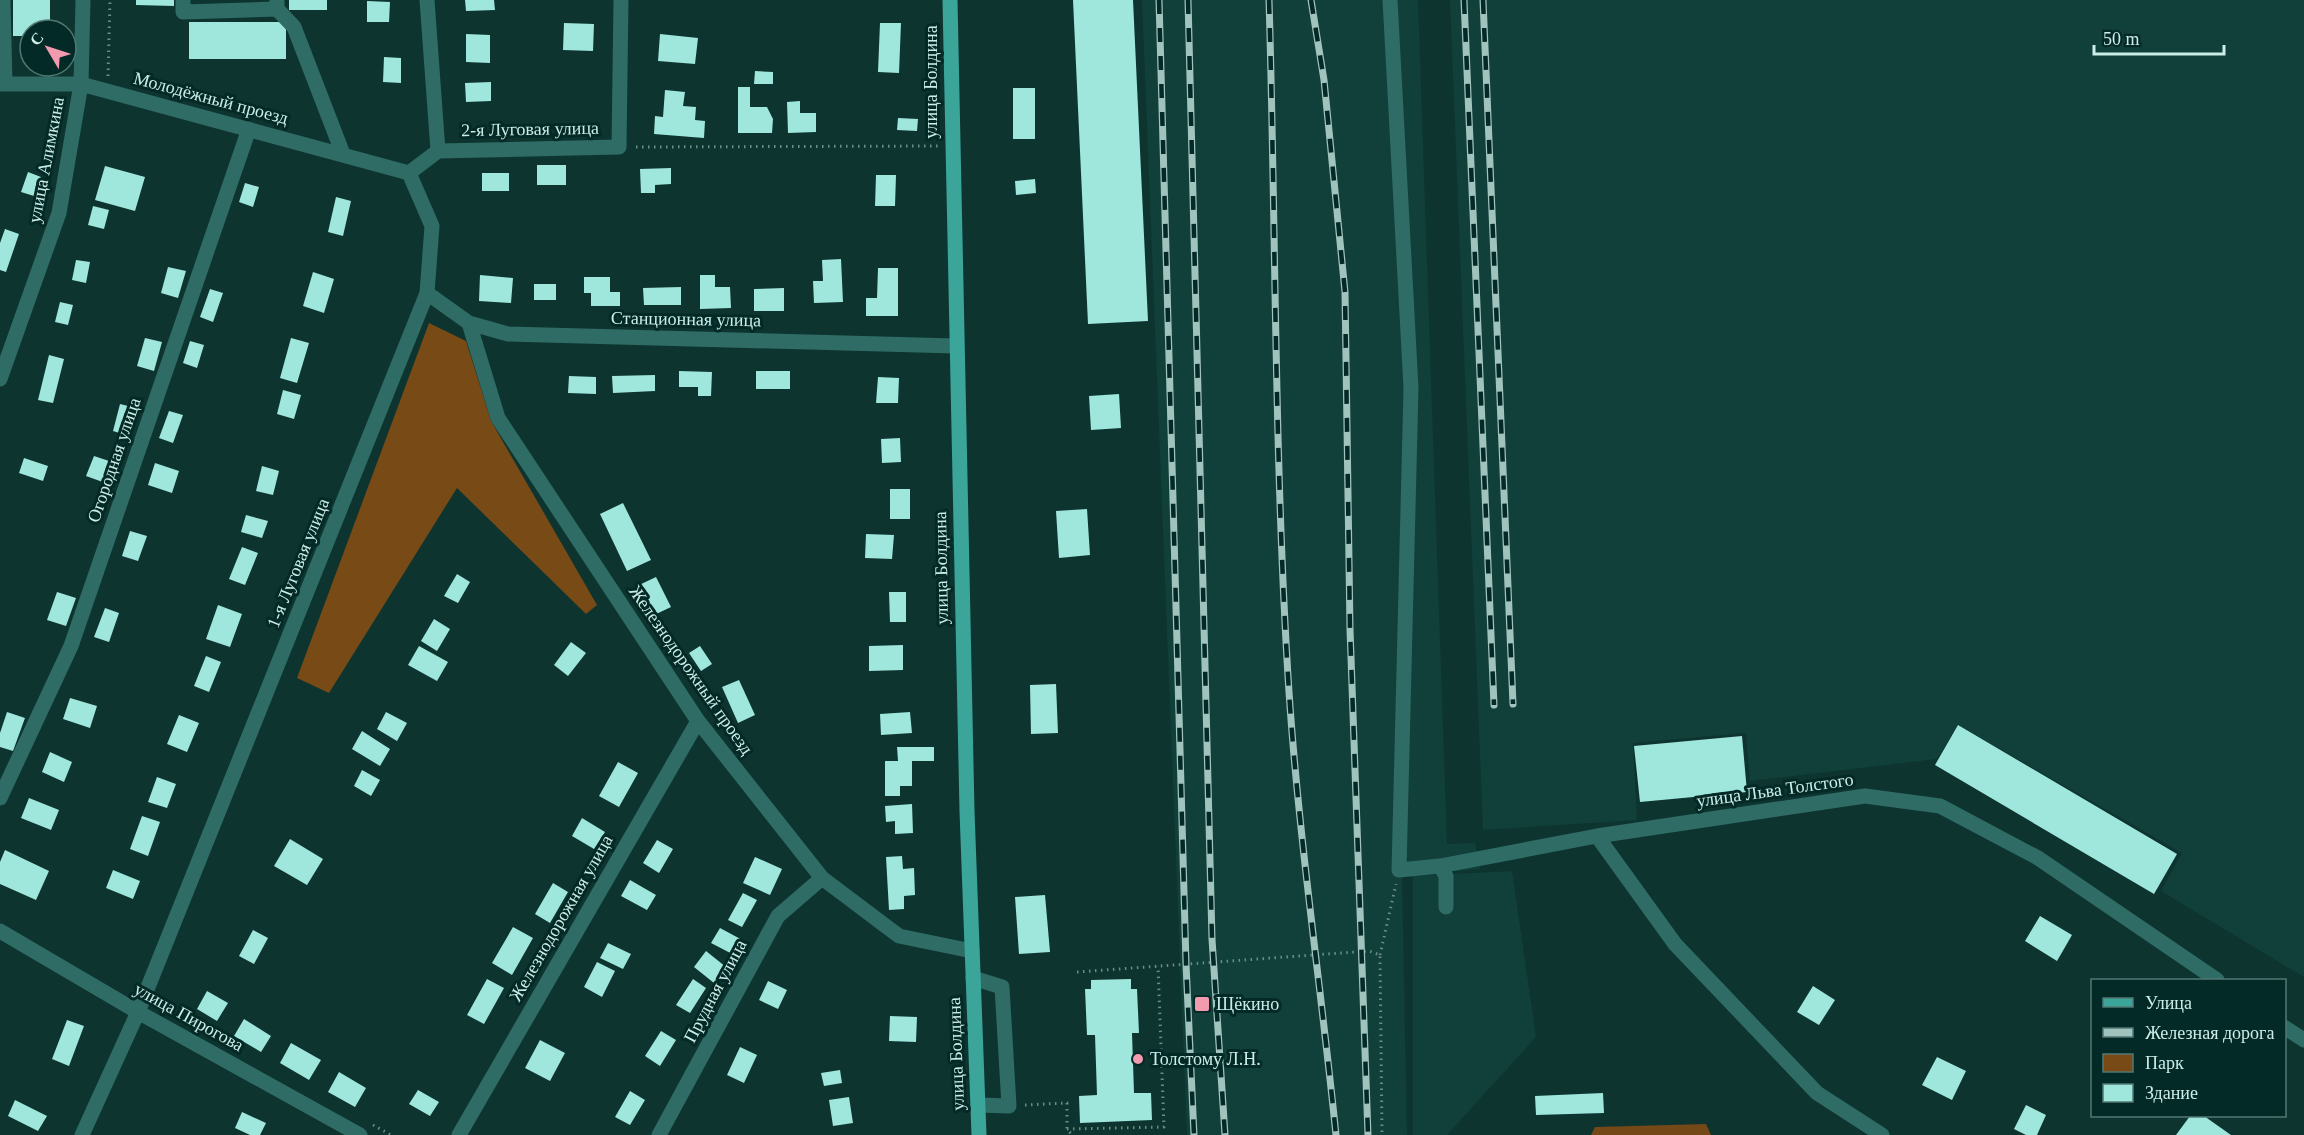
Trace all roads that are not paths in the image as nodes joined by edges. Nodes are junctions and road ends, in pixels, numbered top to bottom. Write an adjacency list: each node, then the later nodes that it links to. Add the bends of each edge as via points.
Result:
1 (3, 0): 9 (street)
2 (83, 0): 10 (street, улица Алимкина)
3 (183, 0): 8 (street, via 183,12)
4 (427, 0): 12 (street)
5 (621, 0): 12 (street, 2-я Луговая улица, via 619,147)
6 (950, 0): 17 (main road, улица Болдина)
7 (1390, 0): 22 (street, улица Льва Толстого, via 1411,388 1400,870)
8 (277, 5): 13 (street, via 294,27)
9 (2, 84): 10 (street, Молодёжный проезд)
10 (81, 84): 11 (street, Молодёжный проезд); 18 (street, улица Алимкина, via 59,213)
11 (249, 129): 13 (street, Молодёжный проезд); 20 (street, Огородная улица, via 71,646)
12 (438, 151): 14 (street)
13 (343, 154): 14 (street, Молодёжный проезд)
14 (409, 173): 15 (street, 1-я Луговая улица, via 432,226)
15 (427, 293): 16 (street, Станционная улица); 29 (street, 1-я Луговая улица)
16 (469, 323): 17 (street, Станционная улица, via 508,334); 19 (street, Железнодорожный проезд, via 498,418)
17 (955, 346): 26 (main road, улица Болдина)
18 (0, 379)
19 (698, 721): 23 (street, Железнодорожный проезд); 35 (street, Железнодорожная улица)
20 (0, 798)
21 (1597, 836): 22 (street, улица Льва Толстого); 28 (street, улица Льва Толстого, via 1864,796 1940,806 2038,858); 38 (street, via 1676,944 1817,1093)
22 (1440, 866): 24 (street, via 1446,876)
23 (822, 878): 26 (street, Железнодорожный проезд, via 899,936); 36 (street, Прудная улица, via 778,916)
24 (1446, 907)
25 (0, 931): 29 (street, улица Пирогова)
26 (972, 951): 27 (main road, улица Болдина)
27 (973, 978): 32 (main road, улица Болдина); 32 (street, via 1002,987 1009,1106)
28 (2214, 979)
29 (138, 1012): 33 (street, 1-я Луговая улица); 34 (street, улица Пирогова)
30 (2286, 1028): 31 (street)
31 (2304, 1040)
32 (978, 1106): 37 (main road, улица Болдина)
33 (82, 1135)
34 (360, 1135)
35 (459, 1135)
36 (659, 1135)
37 (979, 1135)
38 (1882, 1135)

